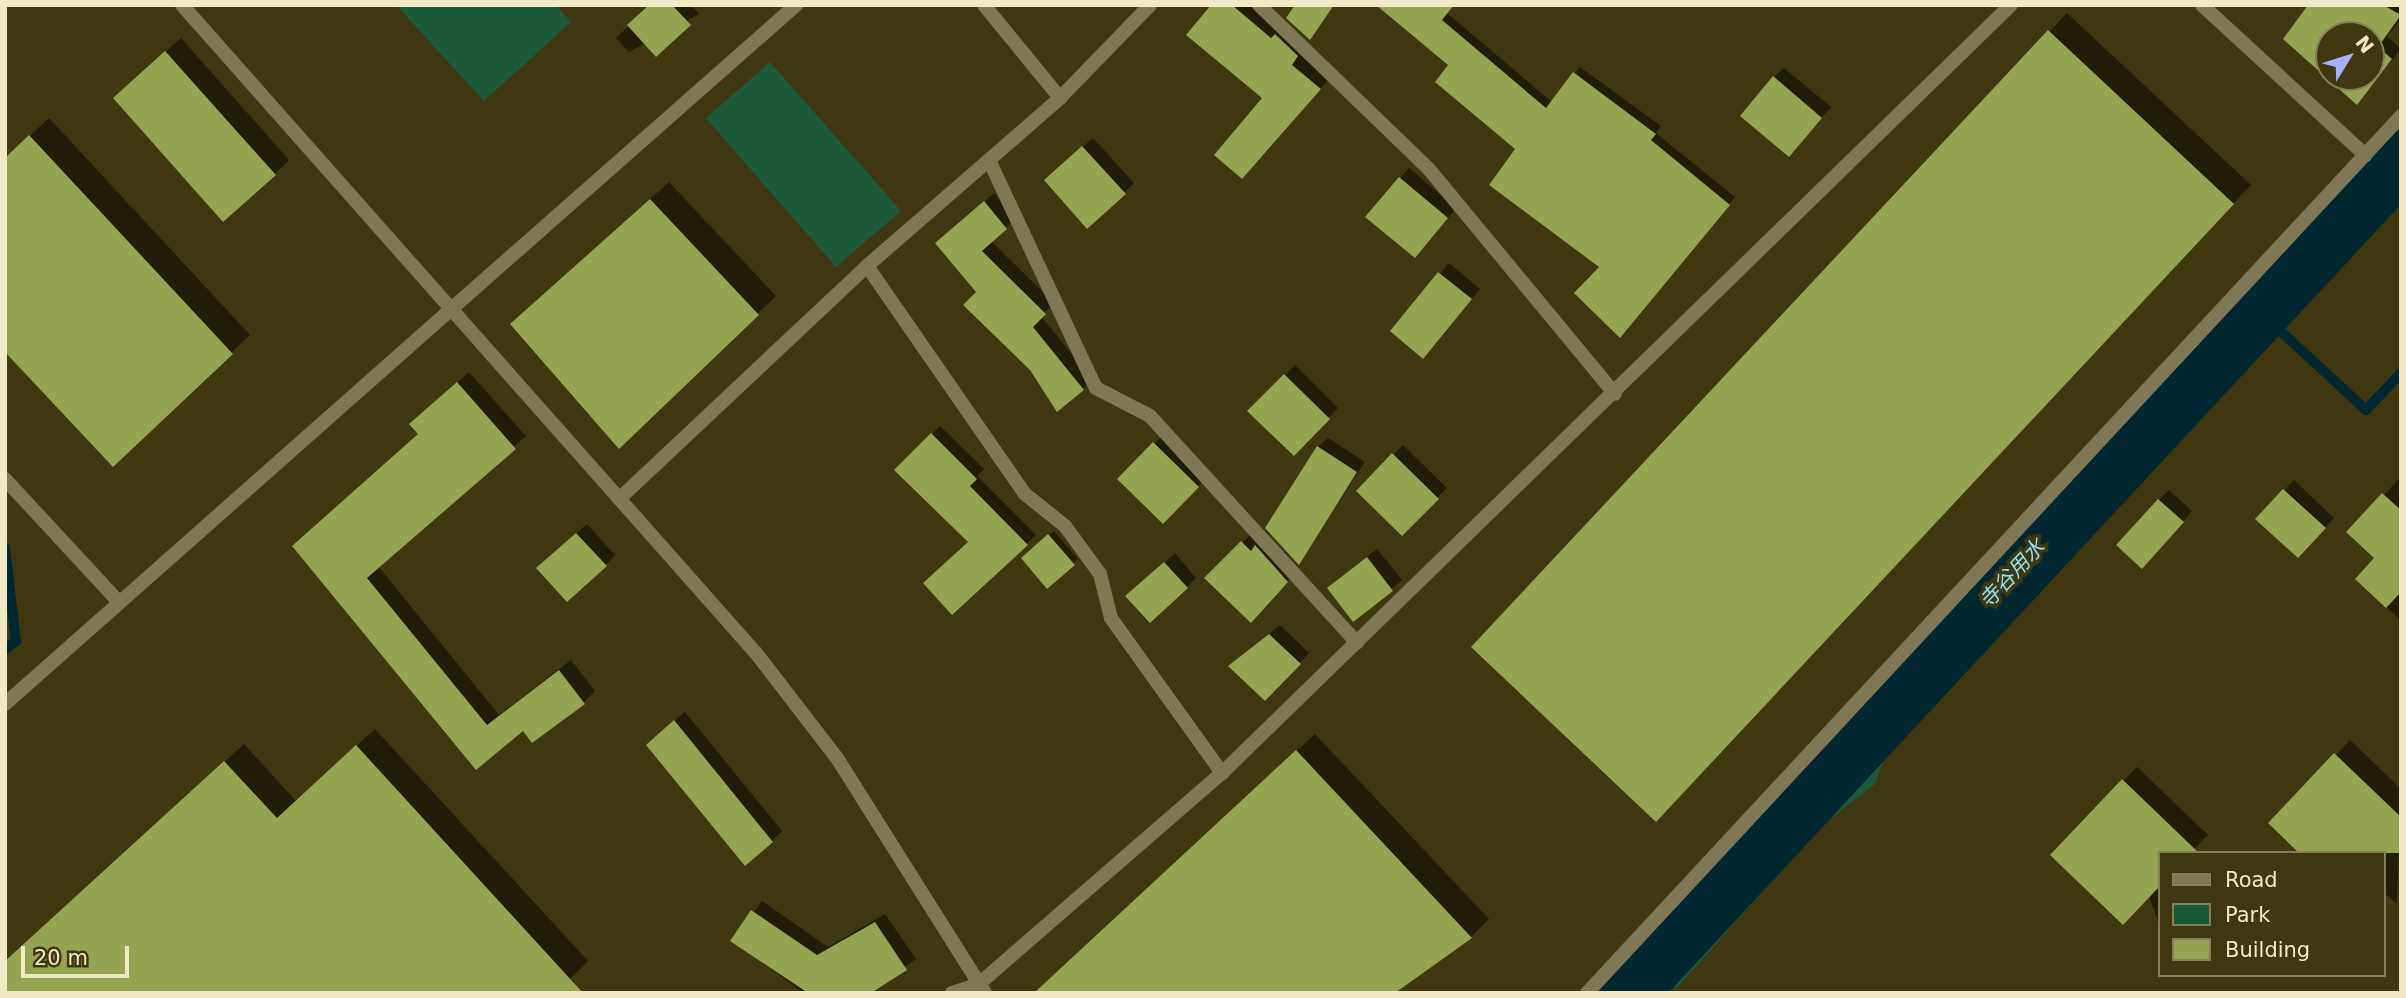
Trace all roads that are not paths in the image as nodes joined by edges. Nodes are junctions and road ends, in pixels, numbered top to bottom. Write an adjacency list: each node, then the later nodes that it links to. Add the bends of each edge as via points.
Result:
1 (182, 5): 13 (street)
2 (796, 5): 13 (street)
3 (984, 5): 8 (street)
4 (1150, 5): 8 (street)
5 (1258, 5): 14 (street, via 1428,168)
6 (2011, 5): 14 (street)
7 (2202, 5): 10 (street)
8 (1060, 98): 11 (street)
9 (2401, 116): 10 (street)
10 (2365, 155): 23 (street)
11 (989, 160): 12 (street); 18 (street, via 1096,388 1150,416)
12 (867, 266): 16 (street); 20 (street, via 1025,495 1065,526 1100,575 1111,618)
13 (449, 311): 16 (street); 17 (street)
14 (1615, 394): 18 (street)
15 (5, 480): 17 (street)
16 (619, 499): 21 (street, via 756,653 837,758)
17 (120, 602): 19 (street)
18 (1357, 643): 20 (street)
19 (5, 704)
20 (1222, 773): 21 (street)
21 (982, 988): 22 (street)
22 (952, 993)
23 (1587, 993)

